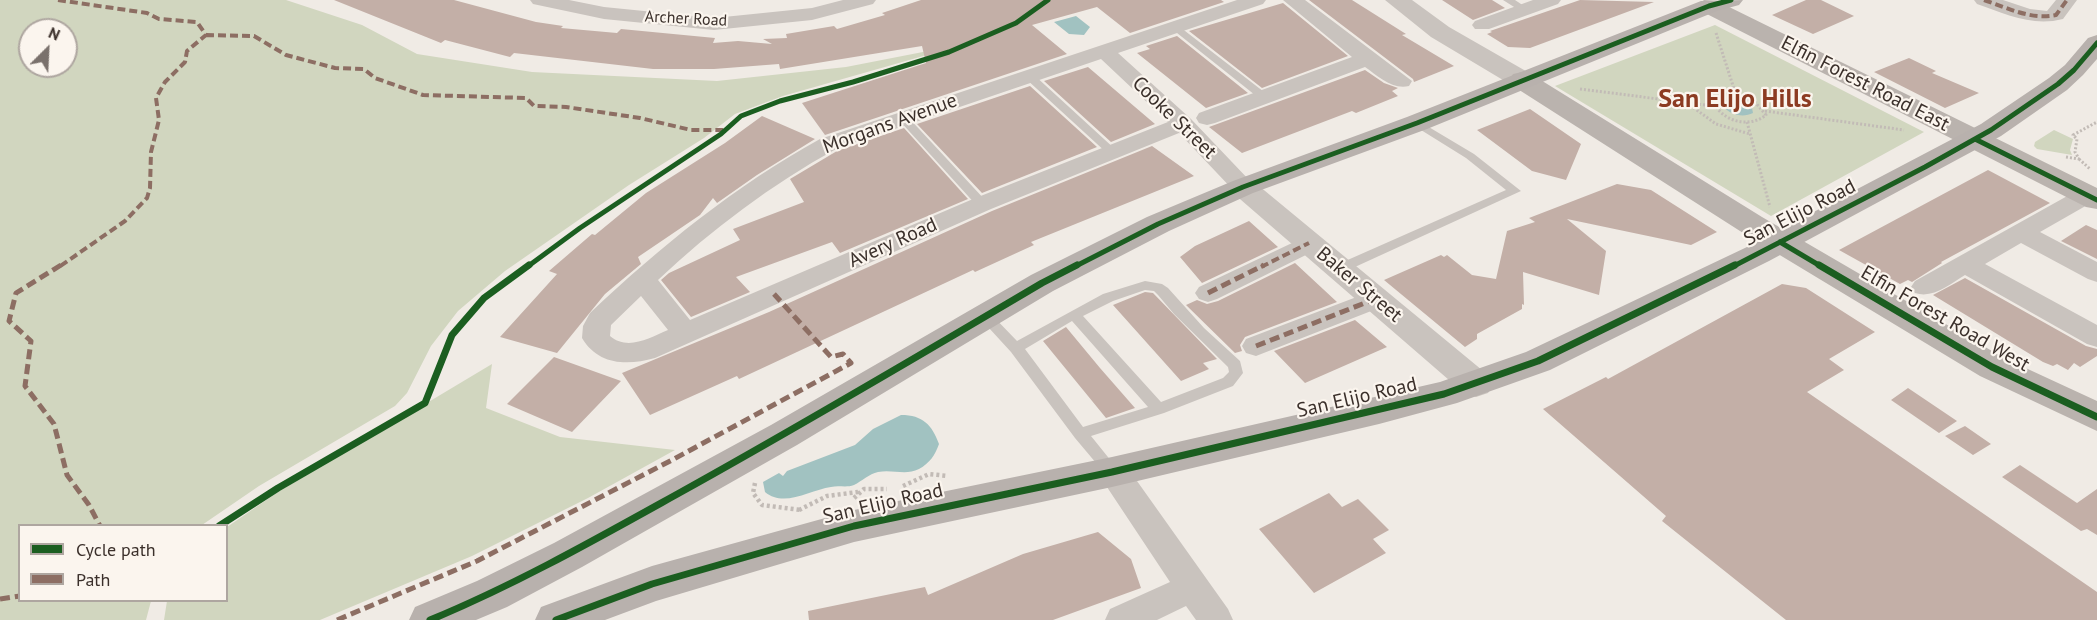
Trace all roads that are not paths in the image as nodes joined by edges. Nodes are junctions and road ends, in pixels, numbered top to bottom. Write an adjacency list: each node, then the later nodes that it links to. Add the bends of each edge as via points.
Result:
1 (540, 0): 2 (street, Archer Road, via 604,13 714,24 812,14)
2 (866, 0)
3 (1256, 0): 12 (street, Morgans Avenue)
4 (1293, 0): 15 (street)
5 (1397, 0): 17 (street, Elfin Forest Road West, via 1440,32)
6 (1551, 0): 9 (street)
7 (1984, 0): 8 (street, via 2048,17 2056,15)
8 (2067, 0)
9 (1517, 5): 11 (street)
10 (1713, 7): 17 (main road); 23 (main road, Elfin Forest Road East)
11 (1482, 25)
12 (1176, 27): 14 (street, Morgans Avenue); 19 (lane)
13 (2097, 43): 23 (main road, San Elijo Road, via 2058,84)
14 (1104, 51): 16 (street, Morgans Avenue); 21 (street, Cooke Street)
15 (1367, 58): 18 (street); 19 (street, Avery Road)
16 (1029, 76): 20 (street, Morgans Avenue); 24 (lane)
17 (1522, 80): 22 (main road); 28 (main road, Elfin Forest Road West)
18 (1401, 81)
19 (1264, 97): 21 (street, Avery Road)
20 (903, 118): 27 (lane); 34 (street, Morgans Avenue, via 828,144 776,174)
21 (1195, 121): 24 (street, Avery Road); 25 (street, Cooke Street)
22 (1416, 123): 25 (main road); 32 (lane, via 1464,152 1515,191)
23 (1975, 139): 26 (main road, Elfin Forest Road East); 28 (main road, San Elijo Road, via 1925,167)
24 (1112, 152): 27 (street, Avery Road)
25 (1243, 186): 30 (street, Baker Street); 39 (main road, via 1158,224)
26 (2092, 197): 29 (street)
27 (982, 204): 40 (street, Avery Road)
28 (1776, 229): 45 (main road, San Elijo Road, via 1538,361); 47 (main road, Elfin Forest Road West, via 1992,368)
29 (2021, 232): 31 (street); 33 (street)
30 (1309, 243): 32 (street, Baker Street); 36 (street)
31 (1966, 264): 35 (street); 41 (street)
32 (1340, 269): 37 (street, Baker Street)
33 (2097, 273)
34 (643, 280): 40 (street); 43 (street, Morgans Avenue, via 600,320 596,338)
35 (1924, 286)
36 (1208, 293)
37 (1374, 299): 42 (street); 45 (street, Baker Street)
38 (1074, 315): 44 (lane); 46 (lane); 46 (lane, via 1133,287 1158,288 1235,365 1236,373 1228,382)
39 (986, 316): 44 (lane); 51 (main road, via 784,435 568,555)
40 (685, 333): 43 (street, Avery Road, via 636,353)
41 (2097, 337)
42 (1256, 346)
43 (604, 348)
44 (1016, 348): 48 (lane)
45 (1476, 384): 49 (main road, San Elijo Road)
46 (1159, 409): 48 (lane)
47 (2097, 417)
48 (1080, 434): 49 (lane)
49 (1112, 472): 50 (street); 52 (main road, San Elijo Road, via 854,526 652,584)
50 (1191, 588): 53 (street); 54 (street)
51 (430, 620)
52 (556, 620)
53 (1122, 620)
54 (1216, 620)

